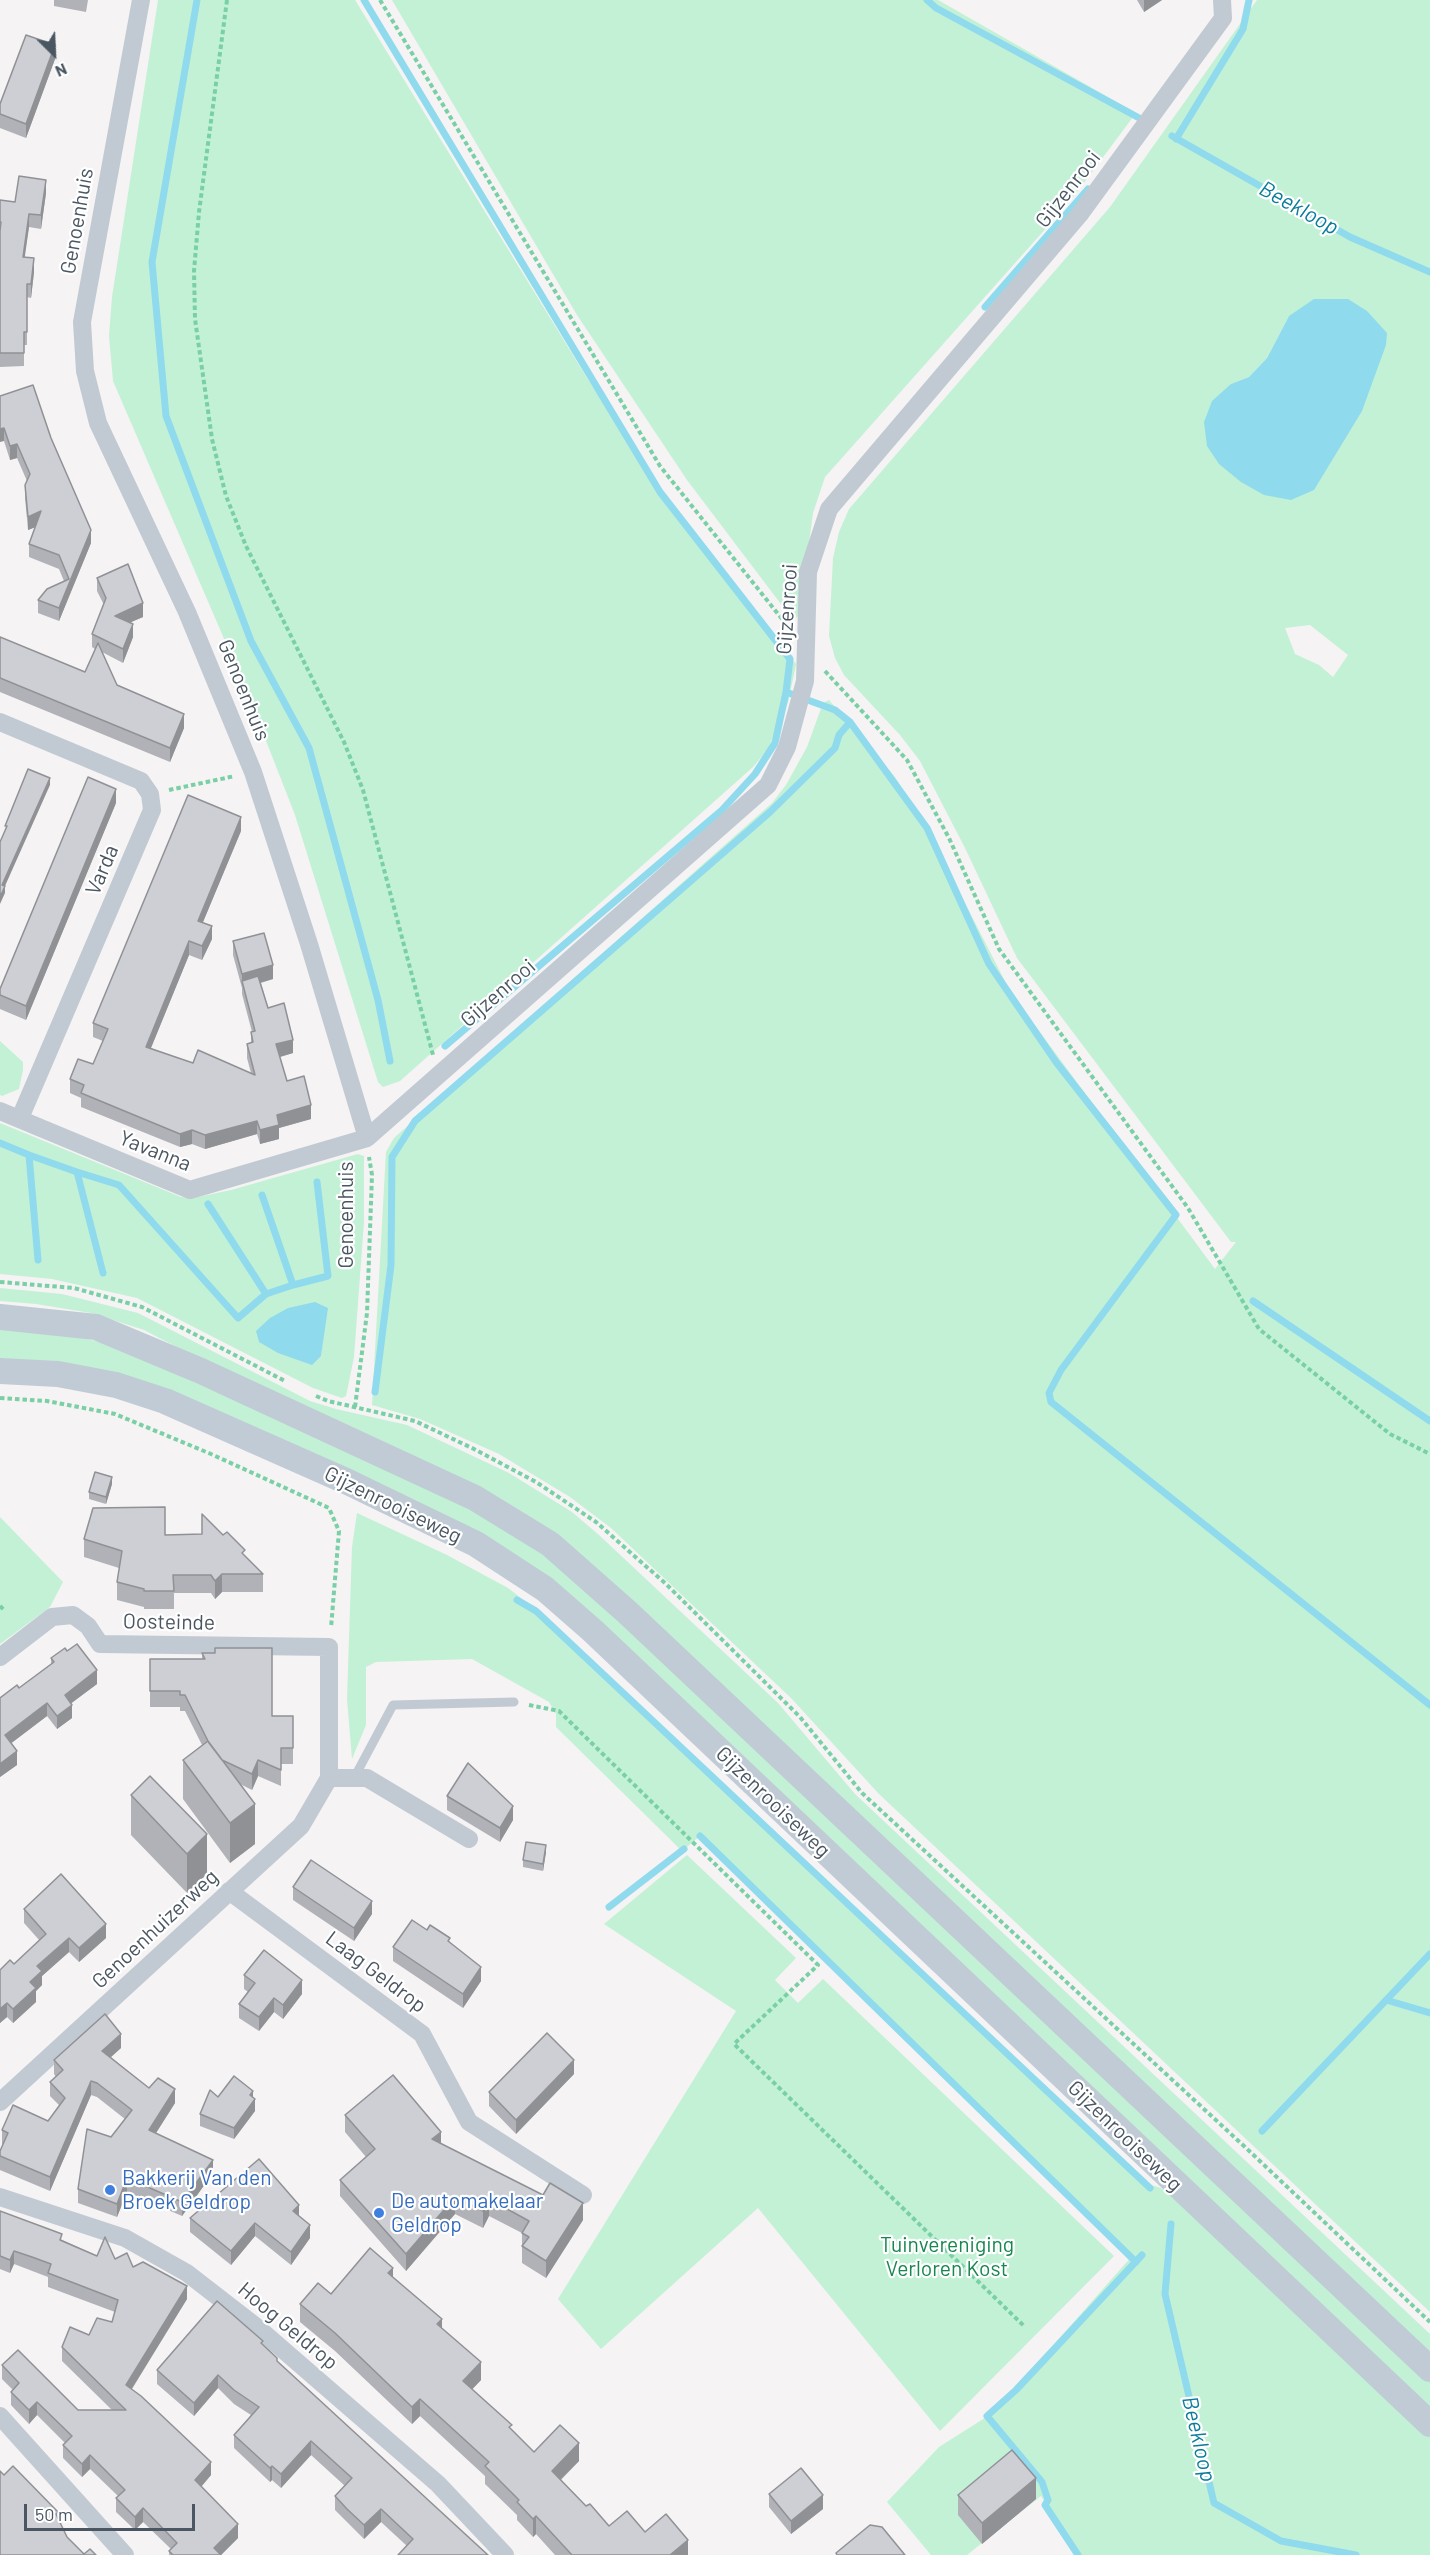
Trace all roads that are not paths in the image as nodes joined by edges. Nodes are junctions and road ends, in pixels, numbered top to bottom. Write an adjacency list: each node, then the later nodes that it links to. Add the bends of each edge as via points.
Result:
1 (141, 0): 6 (street, Genoenhuis, via 82,322 85,371 98,423 187,612 253,772)
2 (1222, 0): 6 (street, Gijzenrooi, via 1223,18 1080,214 829,509 808,572 805,681 787,747 768,785)
3 (0, 722): 5 (street, Varda, via 141,781 150,794 152,810)
4 (0, 1111): 5 (street, Yavanna)
5 (20, 1118): 6 (street, Yavanna, via 190,1190)
6 (367, 1138)
7 (0, 1317): 19 (main road, Gijzenrooiseweg, via 96,1328 190,1366 475,1498 550,1544 636,1620)
8 (0, 1371): 21 (main road, Gijzenrooiseweg, via 58,1374 116,1385 165,1401 476,1544 545,1589)
9 (330, 1647): 10 (street, Oosteinde, via 100,1644 88,1626 73,1615 52,1617); 12 (street, Genoenhuizerweg)
10 (0, 1658)
11 (514, 1701): 13 (lane, via 393,1705)
12 (329, 1778): 13 (street); 15 (street, Genoenhuizerweg, via 301,1826)
13 (354, 1778): 14 (street, via 367,1778)
14 (469, 1839)
15 (230, 1891): 16 (street, Genoenhuizerweg); 17 (street, Laag Geldrop, via 422,2034 469,2122)
16 (0, 2103)
17 (584, 2195)
18 (0, 2197): 23 (street, Hoog Geldrop, via 124,2238 187,2273 258,2328 438,2484)
19 (1430, 2370)
20 (0, 2416): 22 (street)
21 (1430, 2424)
22 (125, 2555)
23 (505, 2555)

